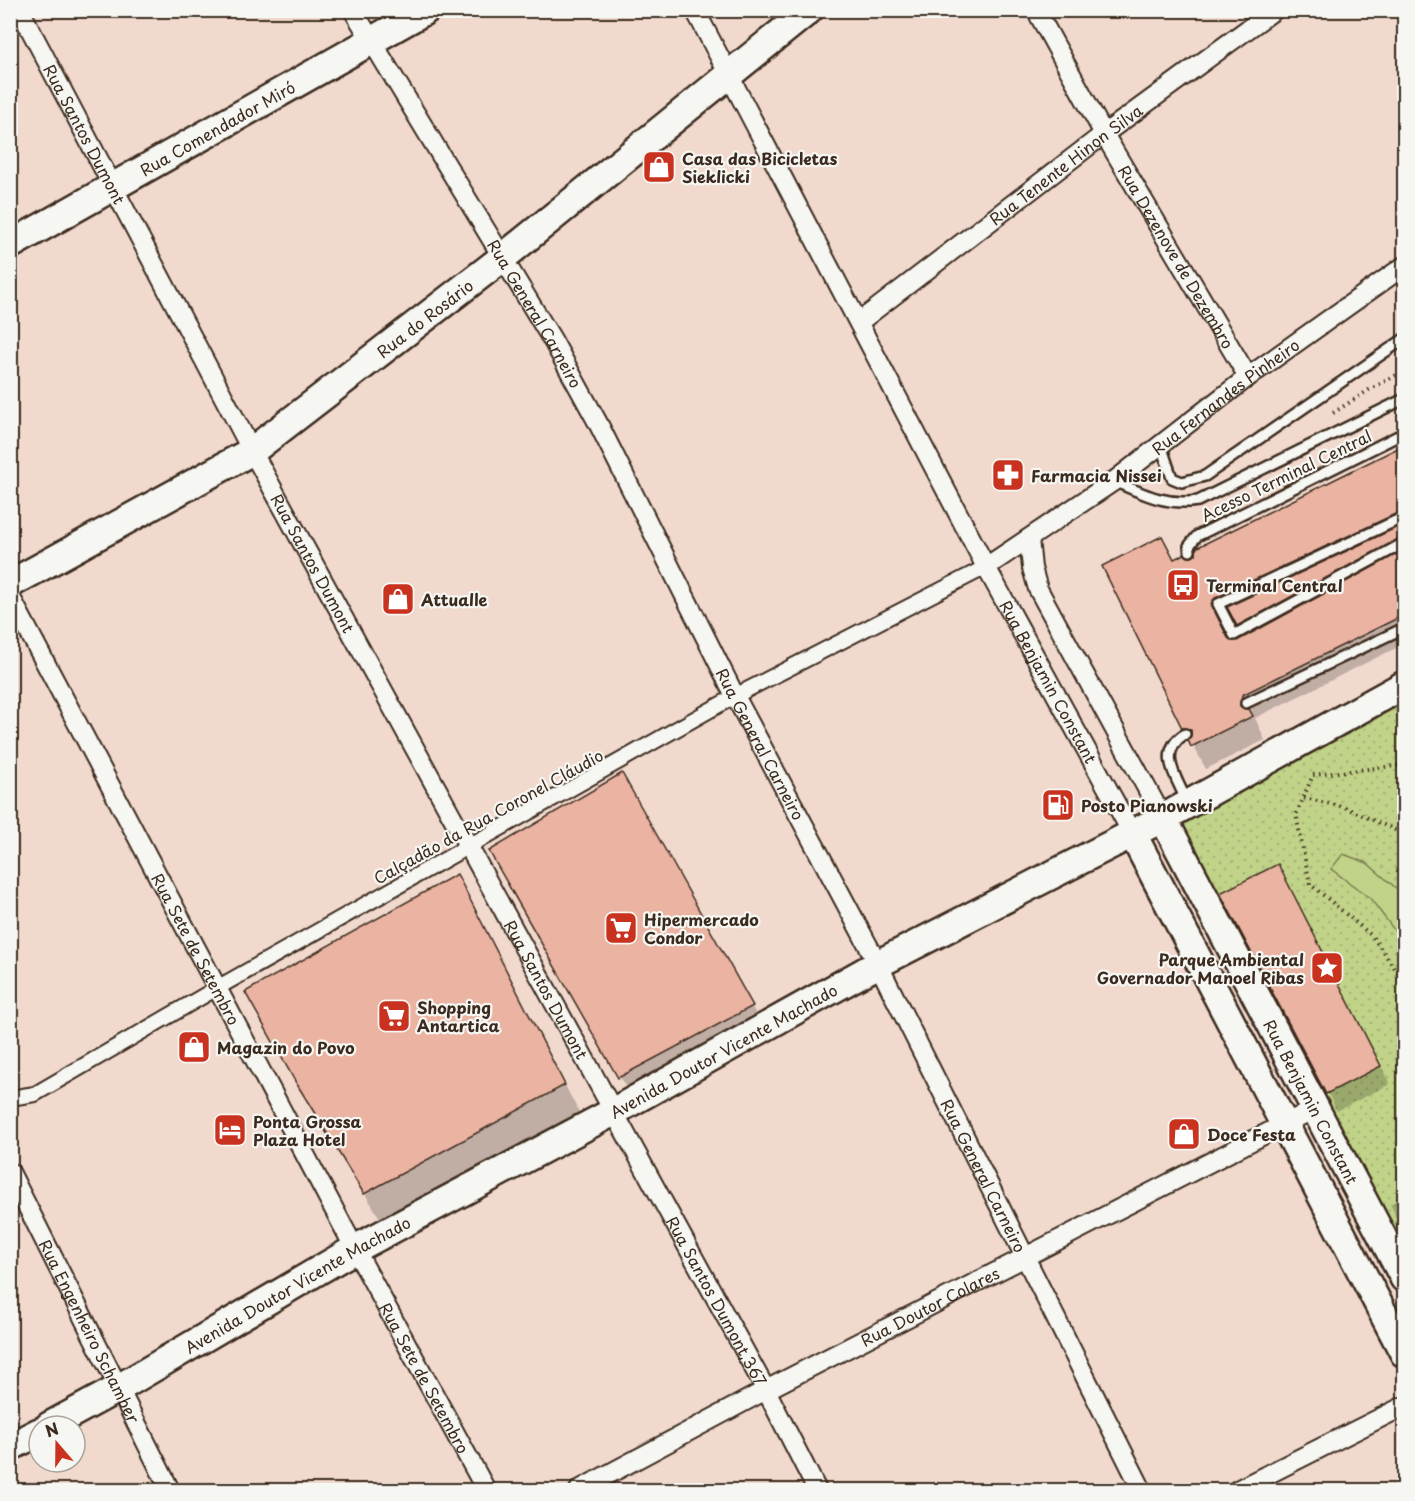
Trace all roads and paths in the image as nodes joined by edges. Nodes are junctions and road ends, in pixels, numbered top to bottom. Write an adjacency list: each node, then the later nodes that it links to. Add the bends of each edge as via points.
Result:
1 (20, 10): 11 (street, Rua Santos Dumont)
2 (353, 10): 8 (street, Rua General Carneiro)
3 (426, 10): 8 (main road, Rua Comendador Miró)
4 (694, 10): 9 (street, Rua Benjamin Constant)
5 (810, 10): 9 (main road, Rua do Rosário)
6 (1036, 10): 10 (street, Rua Dezenove de Dezembro)
7 (1274, 10): 10 (street, Rua Tenente Hinon Silva)
8 (370, 41): 11 (main road, Rua Comendador Miró); 13 (street, Rua General Carneiro)
9 (729, 74): 13 (main road, Rua do Rosário); 15 (street, Rua Benjamin Constant)
10 (1104, 134): 15 (street, Rua Tenente Hinon Silva); 18 (street, Rua Dezenove de Dezembro)
11 (111, 187): 12 (main road, Rua Comendador Miró); 23 (street, Rua Santos Dumont)
12 (10, 245)
13 (501, 259): 23 (main road, Rua do Rosário); 34 (street, Rua General Carneiro, via 553,341 598,423)
14 (1404, 266): 18 (street, Rua Fernandes Pinheiro)
15 (859, 322): 29 (street, Rua Benjamin Constant)
16 (1404, 339): 22 (lane, via 1199,479 1182,482 1172,478)
17 (1404, 371): 20 (path)
18 (1248, 377): 22 (street, Rua Fernandes Pinheiro)
19 (1404, 399): 24 (lane, via 1198,501 1161,501)
20 (1330, 416)
21 (1404, 433): 28 (lane, Acesso Terminal Central, via 1197,536)
22 (1161, 445): 24 (street, Rua Fernandes Pinheiro)
23 (252, 451): 30 (main road, Rua do Rosário); 43 (street, Rua Santos Dumont)
24 (1114, 482): 26 (street, Rua Fernandes Pinheiro)
25 (1404, 517): 27 (lane, via 1218,604 1234,635)
26 (1029, 539): 29 (street, Rua Fernandes Pinheiro); 40 (street, Rua Benjamin Constant, via 1032,568 1045,604)
27 (1404, 543)
28 (1190, 551)
29 (986, 567): 34 (street, Calçadão da Rua Coronel Cláudio); 41 (street, Rua Benjamin Constant)
30 (10, 584)
31 (10, 596): 46 (street, Rua Sete de Setembro)
32 (1404, 628): 35 (lane, via 1262,690)
33 (1404, 685): 39 (main road, Avenida Doutor Vicente Machado)
34 (735, 696): 43 (street, Calçadão da Rua Coronel Cláudio); 44 (street, Rua General Carneiro)
35 (1246, 703)
36 (1185, 734): 39 (lane, via 1174,741 1170,759)
37 (1404, 765): 38 (path, via 1313,775)
38 (1304, 798): 42 (path, via 1344,807); 45 (path, via 1296,815 1310,884 1372,936)
39 (1188, 804): 40 (main road, Avenida Doutor Vicente Machado)
40 (1163, 818): 41 (main road, Avenida Doutor Vicente Machado); 48 (main road, Rua Benjamin Constant)
41 (1132, 833): 44 (main road, Avenida Doutor Vicente Machado); 50 (main road, Rua Benjamin Constant)
42 (1404, 834)
43 (468, 847): 46 (street, Calçadão da Rua Coronel Cláudio); 49 (street, Rua Santos Dumont)
44 (878, 964): 49 (main road, Avenida Doutor Vicente Machado); 53 (street, Rua General Carneiro)
45 (1404, 981)
46 (217, 988): 47 (street, Calçadão da Rua Coronel Cláudio, via 35,1094); 52 (street, Rua Sete de Setembro)
47 (10, 1098)
48 (1314, 1110): 50 (street, Rua Doutor Colares); 54 (main road, Rua Benjamin Constant)
49 (613, 1112): 52 (main road, Avenida Doutor Vicente Machado); 57 (street, Rua Santos Dumont,367)
50 (1284, 1125): 53 (street, Rua Doutor Colares); 55 (main road, Rua Benjamin Constant)
51 (10, 1172): 56 (street, Rua Engenheiro Schamber)
52 (355, 1249): 56 (main road, Avenida Doutor Vicente Machado); 63 (street, Rua Sete de Setembro)
53 (1023, 1258): 57 (street, Rua Doutor Colares); 66 (street, Rua General Carneiro)
54 (1404, 1278)
55 (1404, 1353)
56 (119, 1388): 59 (main road, Avenida Doutor Vicente Machado); 62 (street, Rua Engenheiro Schamber)
57 (765, 1390): 64 (street, Rua Doutor Colares); 65 (street, Rua Santos Dumont,367)
58 (1404, 1406): 67 (street)
59 (71, 1414)
60 (27, 1438): 61 (main road)
61 (10, 1447)
62 (170, 1491)
63 (486, 1491)
64 (579, 1491)
65 (818, 1491)
66 (1142, 1491)
67 (1237, 1491)

